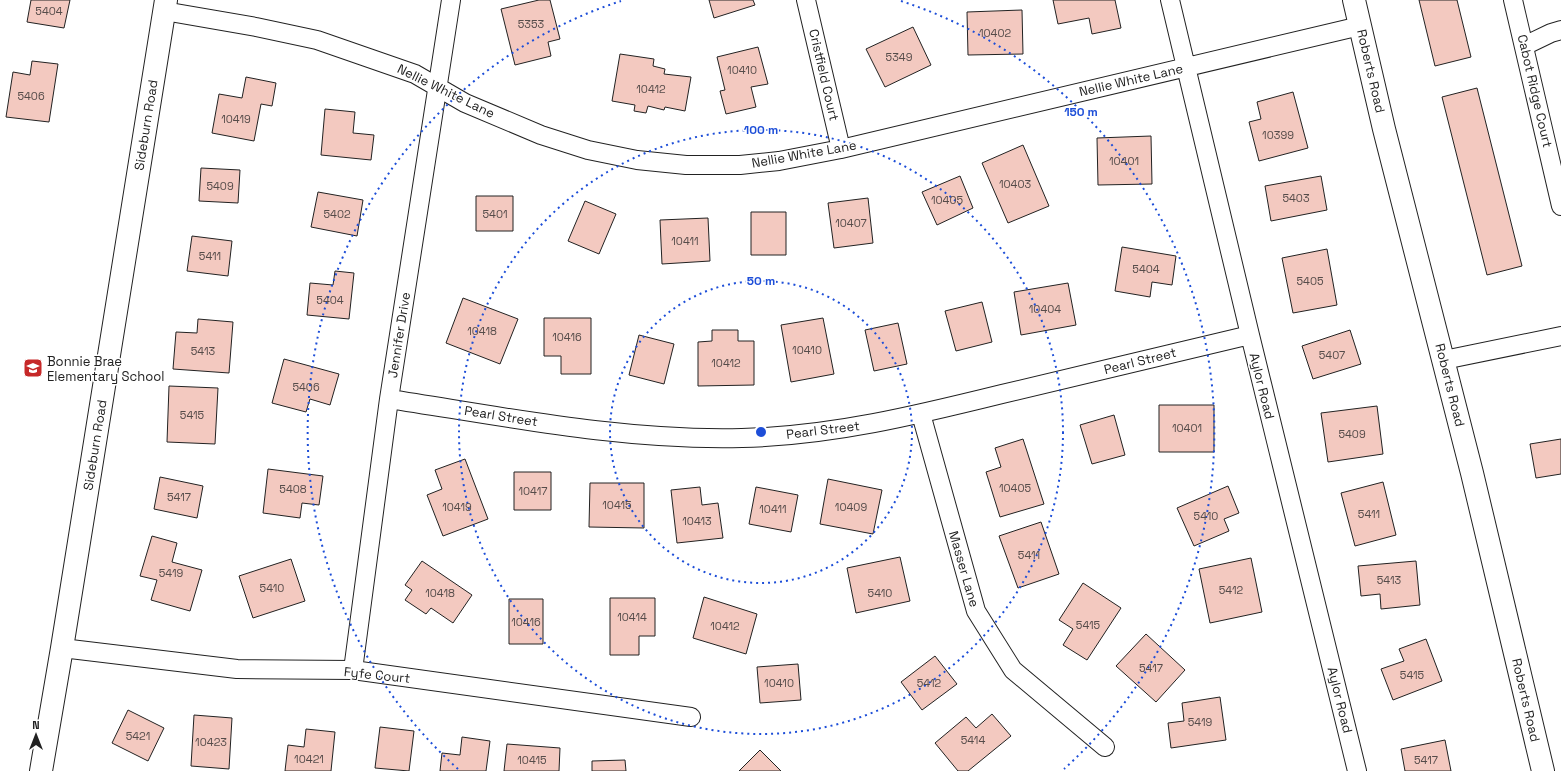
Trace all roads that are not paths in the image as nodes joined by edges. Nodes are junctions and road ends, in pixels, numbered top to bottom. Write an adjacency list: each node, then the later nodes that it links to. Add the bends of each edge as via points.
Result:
1 (451, 0): 11 (street, Jennifer Drive)
2 (806, 0): 12 (street, Cristfield Court)
3 (1170, 0): 10 (street, Aylor Road)
4 (1354, 0): 7 (main road, Roberts Road)
5 (1513, 0): 9 (street, Cabot Ridge Court)
6 (165, 5): 11 (street, Nellie White Lane, via 317,40 415,74); 19 (main road, Sideburn Road)
7 (1360, 26): 10 (street, Nellie White Lane); 16 (main road, Roberts Road)
8 (1561, 30): 9 (street)
9 (1524, 46): 13 (street, Cabot Ridge Court)
10 (1186, 67): 12 (street, Nellie White Lane); 14 (street, Aylor Road)
11 (438, 87): 12 (street, Nellie White Lane, via 466,103 541,135 588,150 637,160 686,165 740,165 779,161); 17 (street, Jennifer Drive)
12 (841, 149)
13 (1561, 206)
14 (1250, 335): 18 (street, Pearl Street); 24 (street, Aylor Road)
15 (1561, 336): 16 (street)
16 (1444, 360): 25 (main road, Roberts Road)
17 (389, 399): 18 (street, Pearl Street, via 599,431 696,439 793,435 862,426); 20 (street, Jennifer Drive)
18 (921, 414): 22 (street, Masser Lane, via 976,611 1013,670)
19 (62, 648): 20 (street, Fyfe Court, via 237,669); 23 (main road, Sideburn Road)
20 (353, 670): 21 (street, Fyfe Court)
21 (691, 717)
22 (1105, 747)
23 (41, 771)
24 (1357, 771)
25 (1543, 771)

